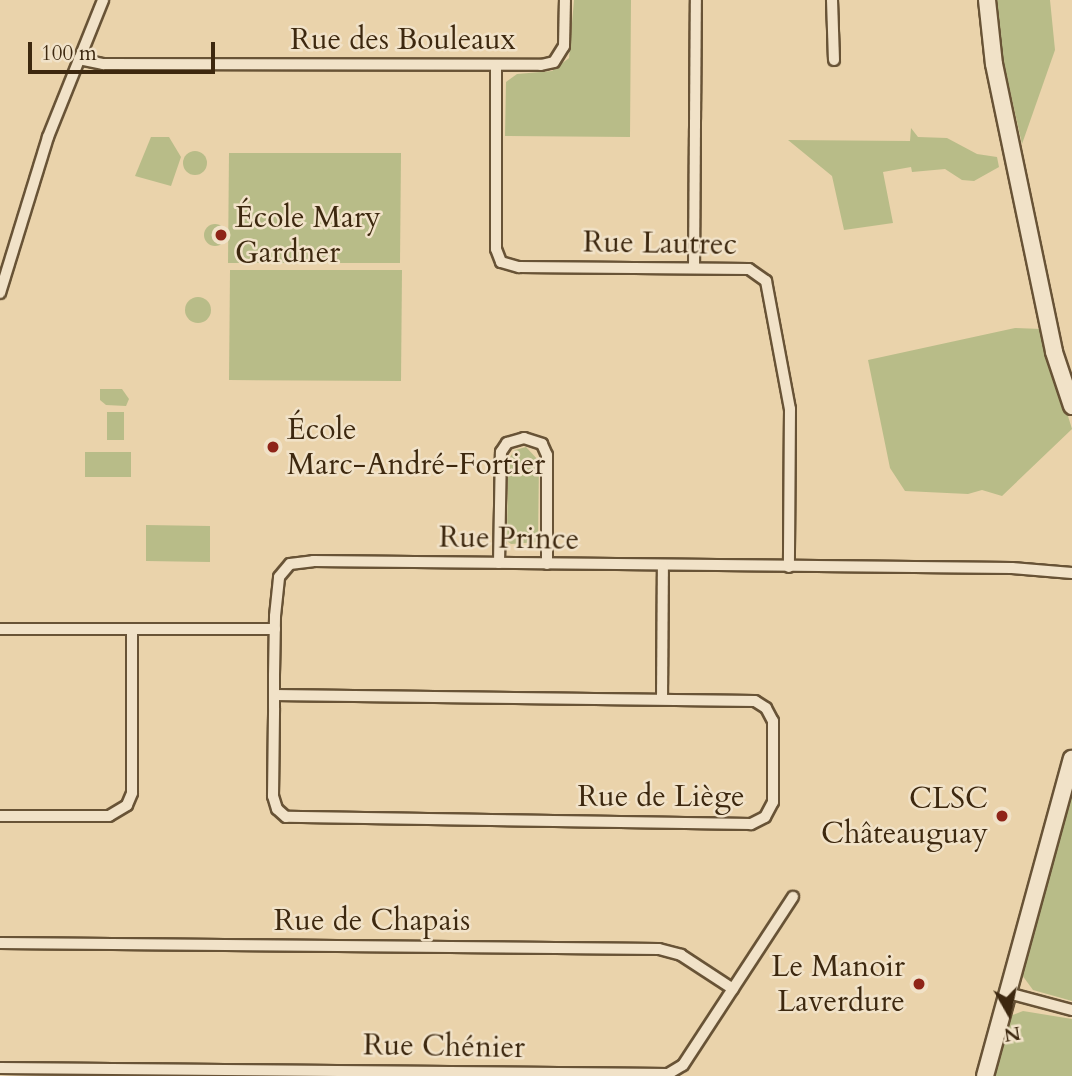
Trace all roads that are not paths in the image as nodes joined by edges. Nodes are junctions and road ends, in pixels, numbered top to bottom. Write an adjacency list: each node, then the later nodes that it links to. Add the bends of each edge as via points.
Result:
1 (103, 0): 6 (street)
2 (565, 0): 8 (street, Rue des Bouleaux, via 565,46 558,58 541,65)
3 (696, 0): 9 (street)
4 (832, 0): 7 (street)
5 (987, 0): 11 (street, via 994,64 1054,352)
6 (79, 59): 8 (street, Rue des Bouleaux, via 103,64); 10 (street, via 48,136)
7 (834, 60)
8 (496, 65): 9 (street, Rue Lautrec, via 496,249 501,262 519,267)
9 (694, 268): 15 (street, Rue Lautrec, via 748,269 759,273 768,286 790,409)
10 (0, 293)
11 (1072, 406)
12 (499, 564): 13 (street, Rue Prince); 13 (street, via 500,458 507,443 524,438 542,444 547,455); 19 (street, Rue Prince, via 294,563 277,582)
13 (548, 564): 14 (street, Rue Prince)
14 (663, 565): 15 (street, Rue Prince); 21 (street)
15 (789, 566): 16 (street, Rue Prince, via 1012,568)
16 (1072, 573)
17 (0, 629): 18 (street)
18 (132, 629): 19 (street); 23 (street, via 132,793 124,809 104,816)
19 (275, 629): 20 (street, Rue de Liège)
20 (274, 695): 21 (street, Rue de Liège); 21 (street, Rue de Liège, via 273,796 286,817 751,824 765,817 773,802 774,729 766,708 749,699)
21 (662, 698)
22 (1072, 759): 27 (street)
23 (0, 816)
24 (793, 897): 26 (street, Rue Chénier)
25 (0, 943): 26 (street, Rue de Chapais, via 659,949 681,955)
26 (733, 989): 29 (street, Rue Chénier, via 683,1065 668,1074)
27 (1008, 993): 28 (street); 30 (street)
28 (1072, 1010)
29 (0, 1068)
30 (985, 1076)

